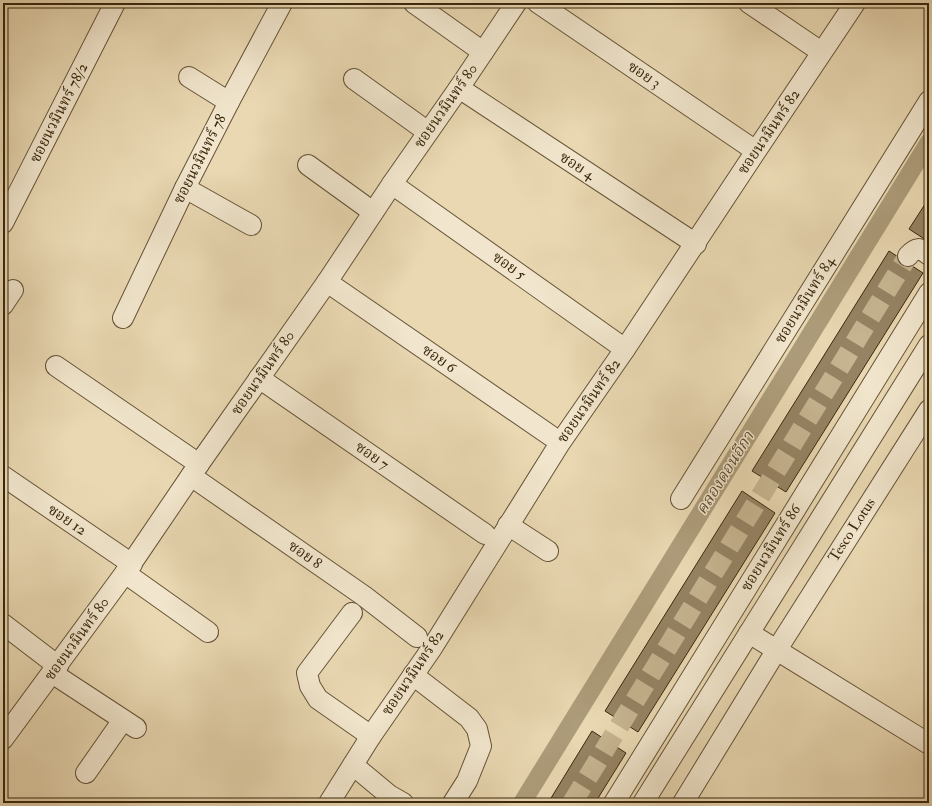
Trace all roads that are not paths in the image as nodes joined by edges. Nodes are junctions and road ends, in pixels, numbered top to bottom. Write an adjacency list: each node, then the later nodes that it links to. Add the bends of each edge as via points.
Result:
1 (115, 3): 21 (street, ซอยนวมินทร์ 78/2)
2 (282, 3): 14 (street, ซอยนวมินทร์ 78)
3 (414, 3): 9 (street)
4 (516, 3): 9 (street, ซอยนวมินทร์ 80)
5 (538, 3): 16 (street, ซอย 3)
6 (749, 3): 8 (street)
7 (855, 3): 23 (street, ซอยนวมินทร์ 82)
8 (817, 49)
9 (483, 52): 12 (street, ซอยนวมินทร์ 80)
10 (189, 77): 14 (street)
11 (354, 79): 15 (street)
12 (459, 88): 15 (street, ซอยนวมินทร์ 80); 23 (street, ซอย 4)
13 (929, 101): 37 (street, ซอยนวมินทร์ 84)
14 (229, 102): 19 (street, ซอยนวมินทร์ 78)
15 (428, 132): 18 (street, ซอยนวมินทร์ 80)
16 (750, 147)
17 (308, 165): 20 (street)
18 (392, 184): 20 (street, ซอยนวมินทร์ 80); 30 (street, ซอย 5)
19 (185, 188): 22 (street); 28 (street, ซอยนวมินทร์ 78)
20 (373, 212): 26 (street, ซอยนวมินทร์ 80)
21 (3, 223)
22 (251, 225)
23 (696, 244): 30 (street, ซอยนวมินทร์ 82)
24 (929, 255): 25 (street, via 918,248)
25 (908, 256)
26 (327, 282): 32 (street, ซอยนวมินทร์ 80); 34 (street, ซอย 6)
27 (929, 293): 58 (street, ซอยนวมินทร์ 86)
28 (123, 318)
29 (929, 345): 45 (street, ซอยนวมินทร์ 86)
30 (626, 349): 38 (street, ซอยนวมินทร์ 82, via 560,443)
31 (56, 366): 35 (street, ซอย 8)
32 (259, 378): 35 (street, ซอยนวมินทร์ 80); 39 (street, ซอย 7)
33 (929, 410): 47 (street, Tesco Lotus)
34 (551, 436)
35 (195, 470): 41 (street, ซอยนวมินทร์ 80); 46 (street, ซอย 8)
36 (3, 476): 41 (street, ซอย 12)
37 (681, 499)
38 (508, 525): 40 (street); 49 (street, ซอยนวมินทร์ 82)
39 (485, 534)
40 (548, 551)
41 (128, 568): 44 (street, ซอย 12); 48 (street, ซอยนวมินทร์ 80)
42 (352, 613): 50 (street, via 307,673 310,686 318,699)
43 (3, 625): 48 (street)
44 (208, 632)
45 (749, 633): 47 (street); 59 (street, ซอยนวมินทร์ 86)
46 (418, 637)
47 (776, 651): 52 (street); 60 (street, Tesco Lotus)
48 (55, 669): 51 (street, ซอยนวมินทร์ 80); 54 (street, via 130,724)
49 (413, 675): 50 (street, ซอยนวมินทร์ 82); 57 (street, via 469,718 477,728 481,746 467,781)
50 (371, 736): 53 (street, ซอยนวมินทร์ 82)
51 (3, 739)
52 (929, 744)
53 (353, 765): 55 (street, ซอยนวมินทร์ 82); 56 (street, via 389,795)
54 (86, 773)
55 (329, 803)
56 (403, 803)
57 (454, 803)
58 (614, 803)
59 (643, 803)
60 (683, 803)

